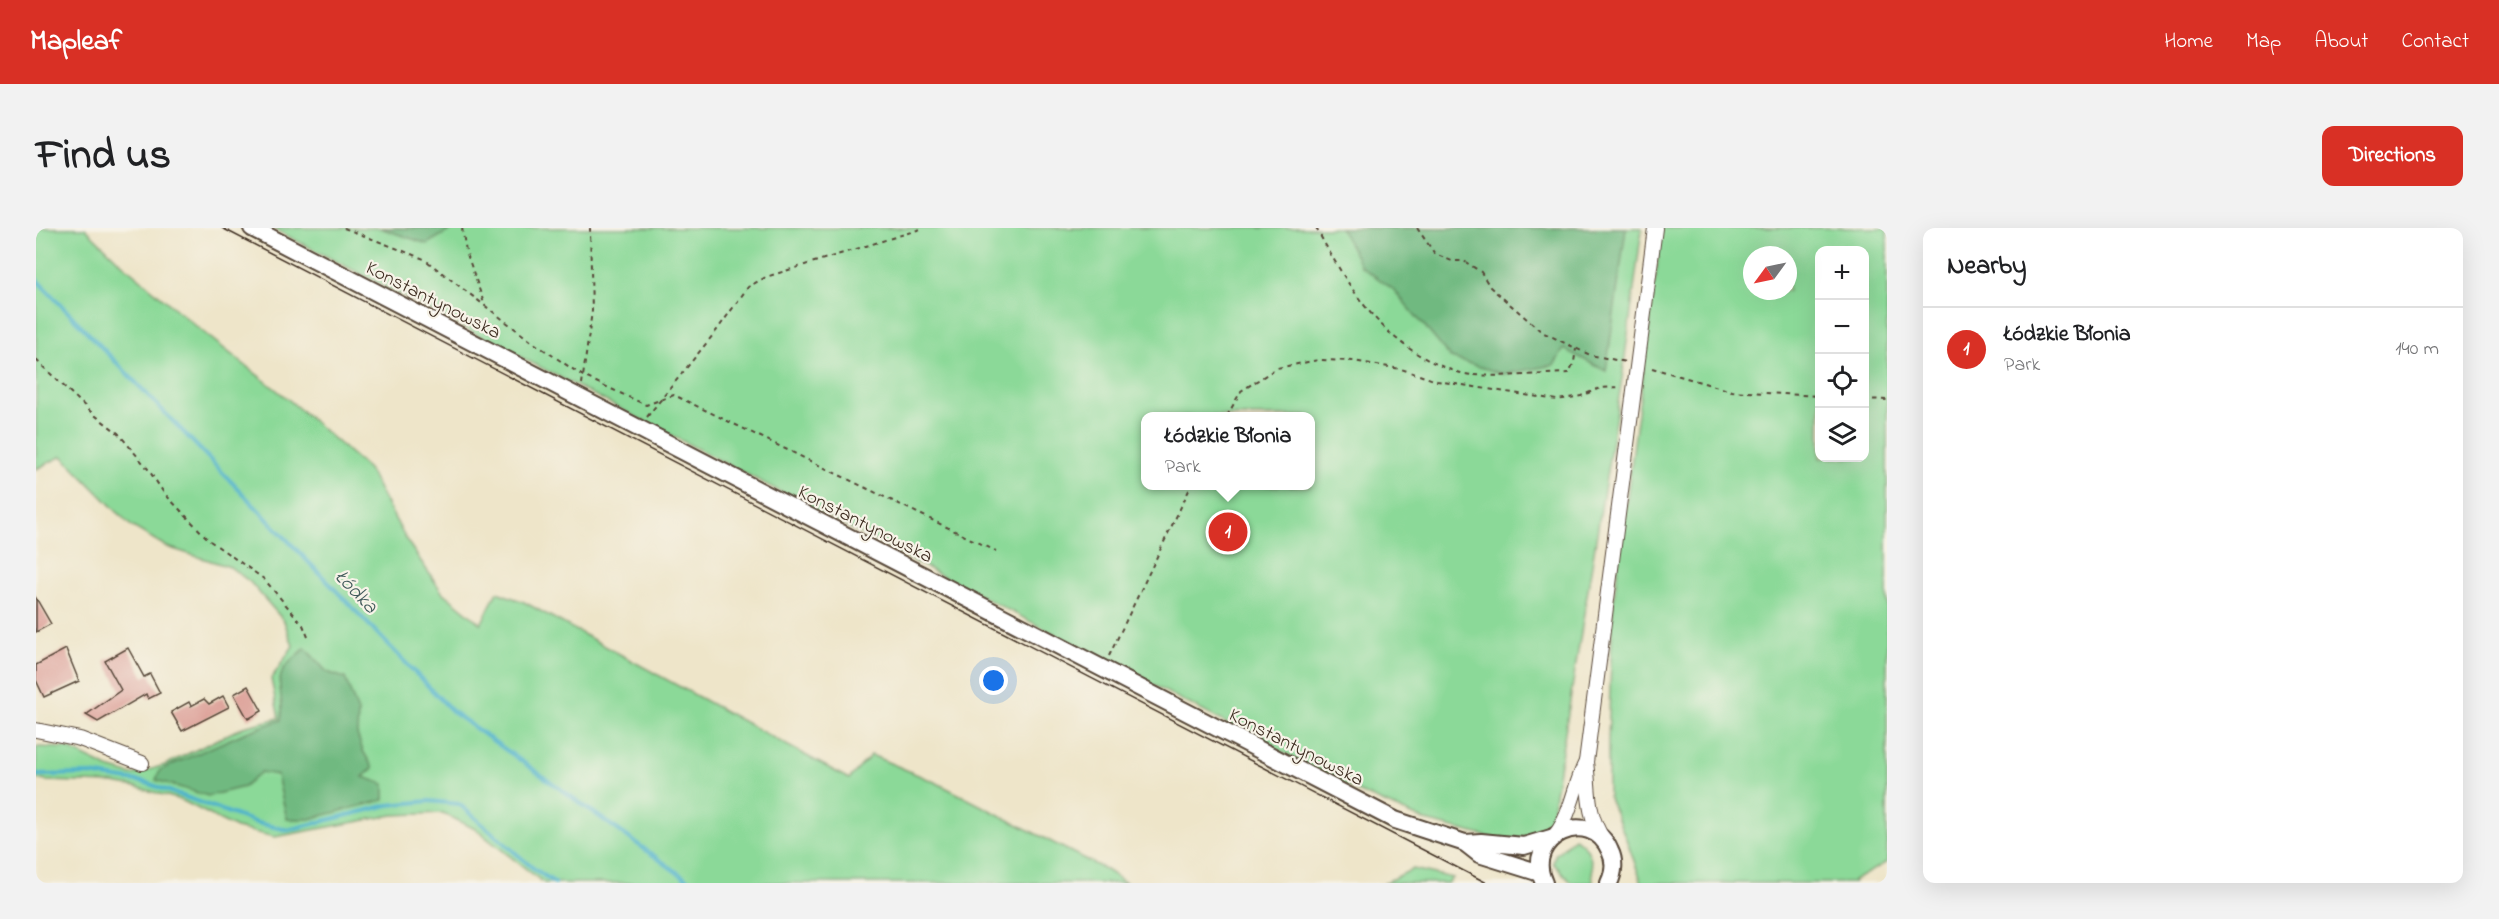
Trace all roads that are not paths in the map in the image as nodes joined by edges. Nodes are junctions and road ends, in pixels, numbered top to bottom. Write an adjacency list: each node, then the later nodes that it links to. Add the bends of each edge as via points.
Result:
1 (252, 228): 8 (main road, Konstantynowska, via 1395,820)
2 (1655, 228): 4 (street)
3 (36, 730): 5 (street, via 80,739)
4 (1586, 762): 6 (street, via 1564,824); 7 (street, via 1589,806)
5 (142, 763)
6 (1554, 836): 7 (main road, Konstantynowska, via 1579,828); 8 (main road, Konstantynowska, via 1524,846); 9 (main road, via 1541,855)
7 (1604, 841): 10 (main road, via 1612,856)
8 (1465, 843): 9 (main road, Konstantynowska, via 1479,854)
9 (1542, 878)
10 (1611, 882)

